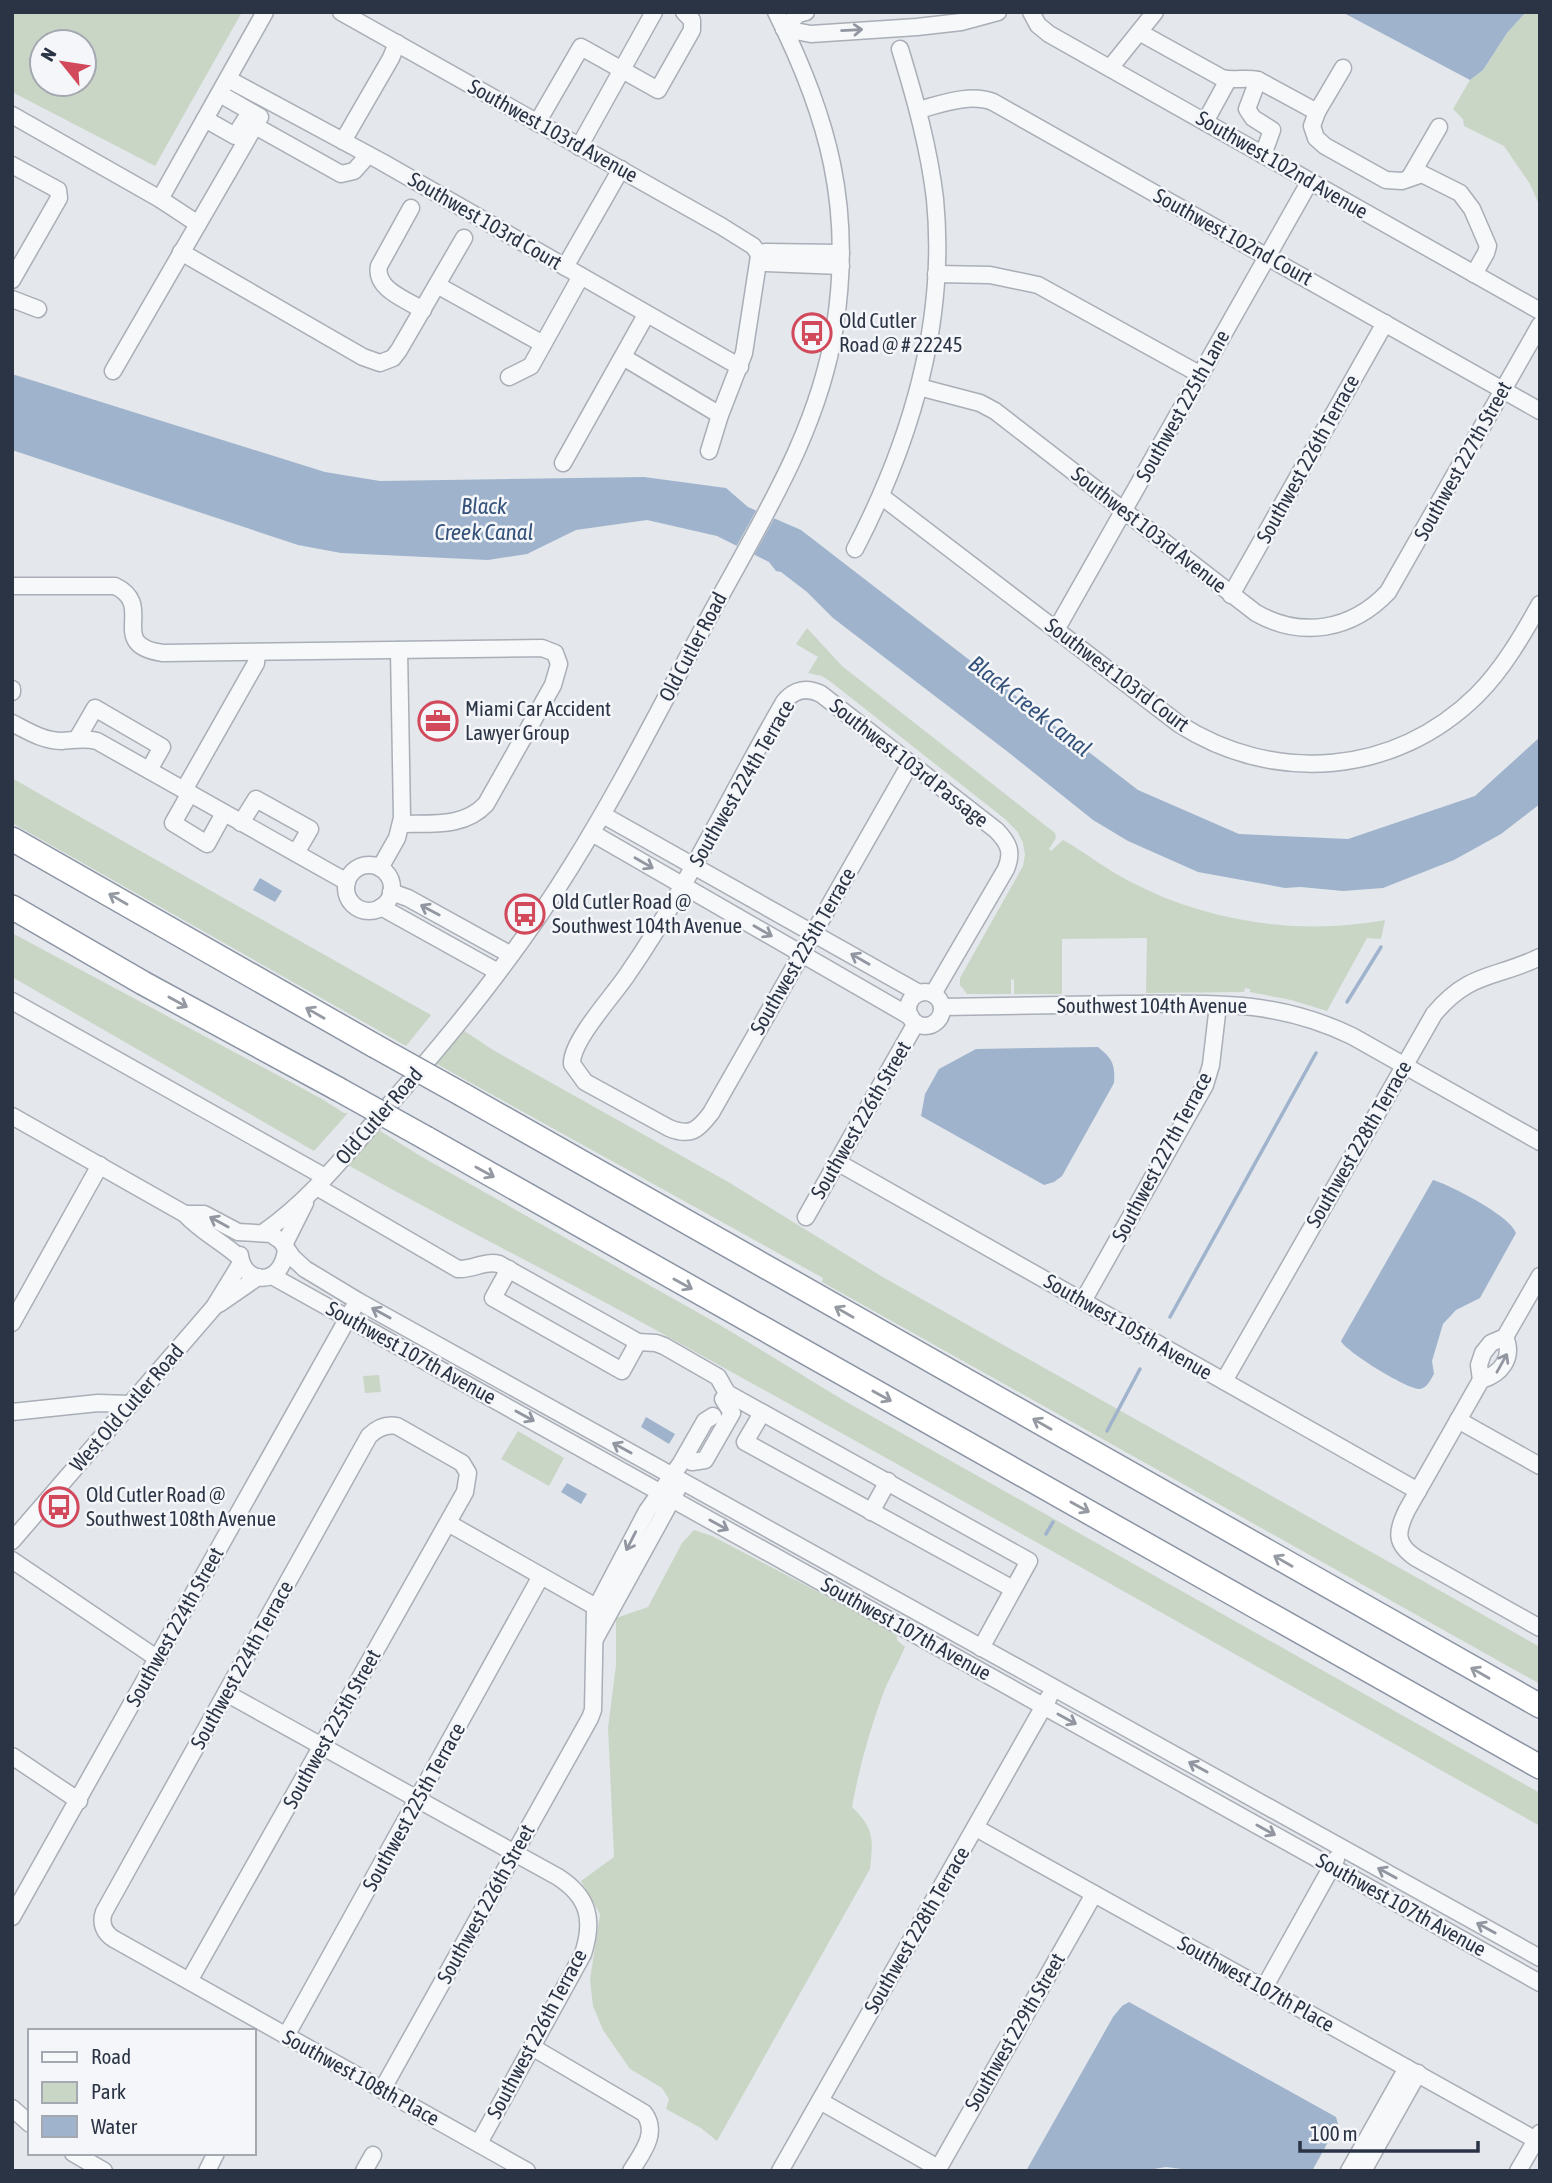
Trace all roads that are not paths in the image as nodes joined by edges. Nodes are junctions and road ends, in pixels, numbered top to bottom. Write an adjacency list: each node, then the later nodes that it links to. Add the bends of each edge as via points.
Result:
1 (265, 12): 19 (street)
2 (341, 12): 12 (street, Southwest 103rd Avenue)
3 (654, 12): 16 (street)
4 (684, 12): 16 (street, via 692,20 692,30 659,90)
5 (776, 12): 10 (street, Old Cutler Road)
6 (806, 12): 10 (street)
7 (998, 12): 10 (street, one-way to 7, via 811,34 917,27)
8 (1031, 12): 14 (street, Southwest 102nd Avenue, via 1049,34)
9 (1155, 12): 11 (street)
10 (784, 29): 44 (street, Old Cutler Road, via 830,149 839,204)
11 (1139, 32): 14 (street); 18 (street)
12 (397, 43): 27 (street, Southwest 103rd Avenue); 29 (street)
13 (900, 49): 21 (street)
14 (1110, 68): 26 (street, Southwest 102nd Avenue)
15 (1343, 68): 22 (street)
16 (622, 70): 27 (street, via 581,47); 30 (street)
17 (1258, 80): 18 (street, via 1245,78); 20 (street); 22 (street)
18 (1224, 87): 20 (street); 26 (street)
19 (221, 92): 24 (street); 25 (street); 29 (street, Southwest 103rd Court)
20 (1248, 101): 31 (street, via 1250,115 1272,130)
21 (918, 110): 43 (street, Southwest 102nd Court, via 968,99 993,102); 46 (street, via 934,199)
22 (1317, 112): 35 (street, via 1313,132 1325,146 1386,180)
23 (12, 115): 37 (street)
24 (205, 119): 25 (street, via 235,136); 37 (street)
25 (253, 121): 32 (street, via 341,174 354,172); 39 (street)
26 (1205, 122): 31 (street, Southwest 102nd Avenue)
27 (537, 123): 30 (street, Southwest 103rd Avenue)
28 (1439, 127): 35 (street)
29 (343, 141): 45 (street, Southwest 103rd Court)
30 (579, 147): 34 (street, Southwest 103rd Avenue)
31 (1263, 155): 36 (street, Southwest 102nd Avenue)
32 (363, 161)
33 (12, 165): 49 (street, via 58,190 59,198)
34 (621, 169): 42 (street, Southwest 103rd Avenue, via 753,246); 45 (street)
35 (1410, 177): 47 (street, via 1427,175 1460,193 1470,204 1486,241 1486,253)
36 (1310, 181): 43 (street, Southwest 225th Lane); 47 (street, Southwest 102nd Avenue)
37 (162, 196): 39 (street)
38 (411, 208): 53 (street, via 377,273 386,288)
39 (200, 220): 41 (street)
40 (464, 239): 50 (street)
41 (181, 252): 53 (street, via 362,357 380,363 393,358); 61 (street)
42 (759, 256): 44 (street, Southwest 103rd Avenue, via 765,263); 60 (street)
43 (1267, 256): 56 (street, Southwest 102nd Court); 62 (street, Southwest 225th Lane)
44 (841, 260): 87 (street, Old Cutler Road, via 824,377 804,435)
45 (565, 267): 48 (street, Southwest 103rd Court)
46 (936, 274): 62 (street, via 1001,276 1038,285); 64 (street)
47 (1474, 274): 54 (street, Southwest 102nd Avenue)
48 (581, 276): 55 (street, Southwest 103rd Court); 58 (street)
49 (12, 280)
50 (437, 285): 53 (street); 58 (street)
51 (12, 299): 52 (street)
52 (38, 309)
53 (423, 310)
54 (1540, 311)
55 (646, 315): 59 (street); 60 (street, Southwest 103rd Court)
56 (1385, 323): 65 (street, Southwest 102nd Court); 74 (street, Southwest 226th Terrace)
57 (1540, 325): 65 (street, Southwest 227th Street)
58 (543, 344): 63 (street, via 531,366)
59 (623, 357): 67 (street); 69 (street)
60 (740, 367): 67 (street)
61 (113, 371)
62 (1201, 375): 71 (street, Southwest 225th Lane)
63 (509, 377)
64 (919, 387): 70 (street, via 901,450); 71 (street, Southwest 103rd Avenue, via 990,407)
65 (1503, 390): 66 (street, Southwest 102nd Court); 75 (street, Southwest 227th Street)
66 (1540, 411)
67 (720, 415): 68 (street)
68 (709, 451)
69 (563, 463)
70 (881, 496): 72 (street); 77 (street, Southwest 103rd Court)
71 (1124, 511): 74 (street, Southwest 103rd Avenue); 77 (street, Southwest 225th Lane)
72 (855, 548)
73 (12, 586): 79 (street, via 106,585 122,590 132,601 134,637 148,651)
74 (1231, 596): 75 (street, Southwest 103rd Avenue, via 1269,620 1306,629 1345,622)
75 (1384, 597)
76 (1540, 604): 77 (street, Southwest 103rd Court, via 1489,682 1447,720 1371,756 1315,764 1279,762 1227,750 1186,729)
77 (1056, 630)
78 (399, 650): 79 (street); 89 (street); 89 (street, via 542,648 555,653 559,664 553,685 478,812 459,821)
79 (257, 652): 85 (street, via 256,663)
80 (804, 690): 83 (street, Southwest 103rd Passage, via 821,694); 93 (street, Southwest 224th Terrace, via 784,702)
81 (12, 723): 82 (street, via 51,740)
82 (77, 739): 84 (street, via 97,741); 84 (street, via 96,708 162,747)
83 (910, 764): 102 (street, Southwest 225th Terrace); 109 (street, Southwest 103rd Passage, via 996,830 1011,856)
84 (149, 770): 85 (street)
85 (187, 792): 86 (street); 86 (street, via 173,823 207,844)
86 (224, 813): 88 (street)
87 (603, 815): 90 (street, Old Cutler Road); 93 (street)
88 (241, 822): 92 (street); 92 (street, via 256,799 310,829)
89 (401, 824): 94 (street)
90 (592, 833): 96 (street, one-way to 96); 105 (street, Old Cutler Road)
91 (12, 839): 168 (highway, one-way to 91, bridge)
92 (296, 853): 95 (street)
93 (694, 866): 96 (street, Southwest 224th Terrace); 102 (street)
94 (380, 868): 95 (street, via 360,867); 97 (street, via 390,878)
95 (347, 882): 99 (street, via 348,897 359,908)
96 (683, 885): 104 (street, one-way to 104); 115 (street, Southwest 224th Terrace, via 628,975 578,1043 572,1059 574,1070 585,1082 669,1128)
97 (391, 892): 99 (street); 101 (street, one-way to 97)
98 (12, 907): 108 (highway)
99 (381, 907): 103 (street)
100 (12, 919): 108 (highway)
101 (456, 924): 103 (street); 105 (street)
102 (813, 932): 104 (street, Southwest 225th Terrace); 109 (street, one-way to 102)
103 (445, 942): 107 (street)
104 (801, 953): 112 (street); 115 (street, Southwest 225th Terrace, via 711,1113)
105 (511, 955): 107 (street, Old Cutler Road)
106 (1540, 957): 113 (street, Southwest 228th Terrace, via 1461,987 1434,1014)
107 (498, 972): 119 (street, Old Cutler Road)
108 (143, 983): 171 (highway, one-way to 171, bridge)
109 (931, 998): 111 (street, Southwest 104th Avenue); 112 (street, via 909,1003); 112 (street, via 941,1014 934,1023 923,1025)
110 (12, 1001): 119 (street)
111 (1218, 1005): 113 (street, Southwest 104th Avenue, via 1268,1008 1323,1023); 130 (street, Southwest 227th Terrace, via 1212,1065 1205,1085)
112 (914, 1020): 117 (street, Southwest 226th Street)
113 (1403, 1066): 116 (street, Southwest 104th Avenue); 138 (street, Southwest 228th Terrace)
114 (12, 1116): 118 (street)
115 (690, 1132)
116 (1540, 1142)
117 (837, 1162): 122 (street, Southwest 226th Street); 130 (street, Southwest 105th Avenue)
118 (100, 1165): 121 (street); 134 (street)
119 (321, 1182): 120 (street, Old Cutler Road); 126 (street, via 458,1269 492,1262)
120 (305, 1200): 123 (street, Old Cutler Road); 124 (street, Old Cutler Road)
121 (185, 1214): 123 (street, one-way to 121, via 234,1230 204,1214); 125 (street)
122 (806, 1217)
123 (258, 1232): 124 (street, via 275,1236); 125 (street, via 244,1243)
124 (285, 1247): 128 (street, via 282,1266); 129 (street, Southwest 107th Avenue, via 309,1272)
125 (240, 1261): 128 (street, via 248,1272); 132 (street, West Old Cutler Road)
126 (509, 1269): 136 (street); 136 (street, via 493,1298 515,1311 622,1371)
127 (1540, 1276): 131 (street)
128 (265, 1277): 132 (street, West Old Cutler Road); 133 (street, Southwest 107th Avenue)
129 (358, 1301): 133 (street, Southwest 224th Street); 149 (street, Southwest 107th Avenue, one-way to 129)
130 (1083, 1301): 138 (street, Southwest 105th Avenue)
131 (1534, 1301): 135 (street)
132 (214, 1307): 140 (street, West Old Cutler Road)
133 (348, 1318): 149 (street, Southwest 107th Avenue, one-way to 149); 164 (street, Southwest 224th Street)
134 (12, 1322)
135 (1505, 1337): 137 (street, via 1483,1353); 137 (street, one-way to 135, via 1502,1367 1508,1352)
136 (638, 1342): 139 (street, via 664,1346 718,1377)
137 (1481, 1380): 144 (street)
138 (1224, 1381): 150 (street, Southwest 105th Avenue)
139 (725, 1396): 142 (street); 143 (street); 145 (street, via 732,1413 705,1460)
140 (131, 1404): 141 (street); 153 (street, West Old Cutler Road)
141 (12, 1412)
142 (762, 1413): 148 (street); 151 (street, via 745,1442)
143 (713, 1416): 145 (street, via 713,1426); 149 (street, via 705,1421)
144 (1458, 1420): 146 (street); 150 (street)
145 (692, 1462): 149 (street)
146 (1540, 1466)
147 (468, 1473): 152 (street, Southwest 225th Street, via 465,1492); 166 (street, Southwest 224th Terrace, via 460,1461 397,1426 386,1426 369,1436)
148 (888, 1481): 151 (street); 157 (street, via 1029,1561)
149 (670, 1486): 155 (street, one-way to 155); 159 (street); 163 (street, Southwest 107th Avenue); 167 (street, Southwest 107th Avenue, one-way to 167)
150 (1418, 1490): 161 (street, via 1400,1524 1400,1542 1407,1552)
151 (871, 1512): 157 (street)
152 (448, 1522): 156 (street); 169 (street, Southwest 225th Street)
153 (12, 1541)
154 (12, 1560): 164 (street)
155 (619, 1566): 158 (street, via 594,1590); 160 (street)
156 (541, 1576): 158 (street); 172 (street, Southwest 225th Terrace)
157 (1013, 1589): 163 (street)
158 (567, 1590): 160 (street)
159 (617, 1595): 160 (street); 162 (street)
160 (598, 1603): 162 (street, via 593,1616)
161 (1540, 1628)
162 (594, 1641): 176 (street, Southwest 226th Street, via 590,1718)
163 (981, 1648): 165 (street, Southwest 107th Avenue)
164 (158, 1659): 173 (street, Southwest 224th Street)
165 (1054, 1689): 167 (street, Southwest 228th Terrace); 175 (street, Southwest 107th Avenue, one-way to 165)
166 (226, 1693): 169 (street); 179 (street, Southwest 224th Terrace)
167 (1044, 1706): 174 (street, Southwest 228th Terrace); 177 (street, Southwest 107th Avenue, one-way to 177)
168 (1540, 1706)
169 (323, 1746): 172 (street); 182 (street, Southwest 225th Street)
170 (12, 1756): 173 (street)
171 (1540, 1767)
172 (418, 1800): 176 (street); 185 (street, Southwest 225th Terrace)
173 (79, 1801): 180 (street, Southwest 224th Street)
174 (976, 1828): 178 (street, Southwest 107th Place); 189 (street, Southwest 228th Terrace)
175 (1343, 1848): 177 (street); 181 (street, Southwest 107th Avenue, one-way to 175)
176 (514, 1853): 186 (street, Southwest 226th Terrace, via 566,1882 583,1901 589,1923 581,1959); 188 (street, Southwest 226th Street)
177 (1332, 1867): 183 (street, Southwest 107th Avenue); 184 (street)
178 (1094, 1894): 184 (street, Southwest 107th Place); 197 (street, Southwest 229th Street)
179 (104, 1912): 182 (street, Southwest 108th Place, via 109,1936)
180 (12, 1917)
181 (1540, 1958)
182 (189, 1982): 185 (street, Southwest 108th Place)
183 (1540, 1983)
184 (1264, 1988): 187 (street, Southwest 107th Place)
185 (286, 2036): 188 (street, Southwest 108th Place)
186 (532, 2047): 193 (street, Southwest 226th Terrace); 202 (street, via 641,2109 650,2126 648,2143)
187 (1412, 2071): 192 (street, Southwest 107th Place); 204 (street); 205 (street)
188 (382, 2090): 193 (street, Southwest 108th Place)
189 (820, 2101): 197 (street); 203 (street, Southwest 228th Terrace)
190 (12, 2108): 191 (street)
191 (28, 2122)
192 (1538, 2136): 206 (street)
193 (479, 2143): 201 (street, Southwest 108th Place)
194 (76, 2155): 198 (street)
195 (215, 2155): 199 (street)
196 (373, 2155): 200 (street)
197 (938, 2169)
198 (104, 2171)
199 (206, 2171)
200 (364, 2171)
201 (527, 2171)
202 (631, 2171)
203 (780, 2171)
204 (1349, 2171)
205 (1363, 2171)
206 (1518, 2171)

